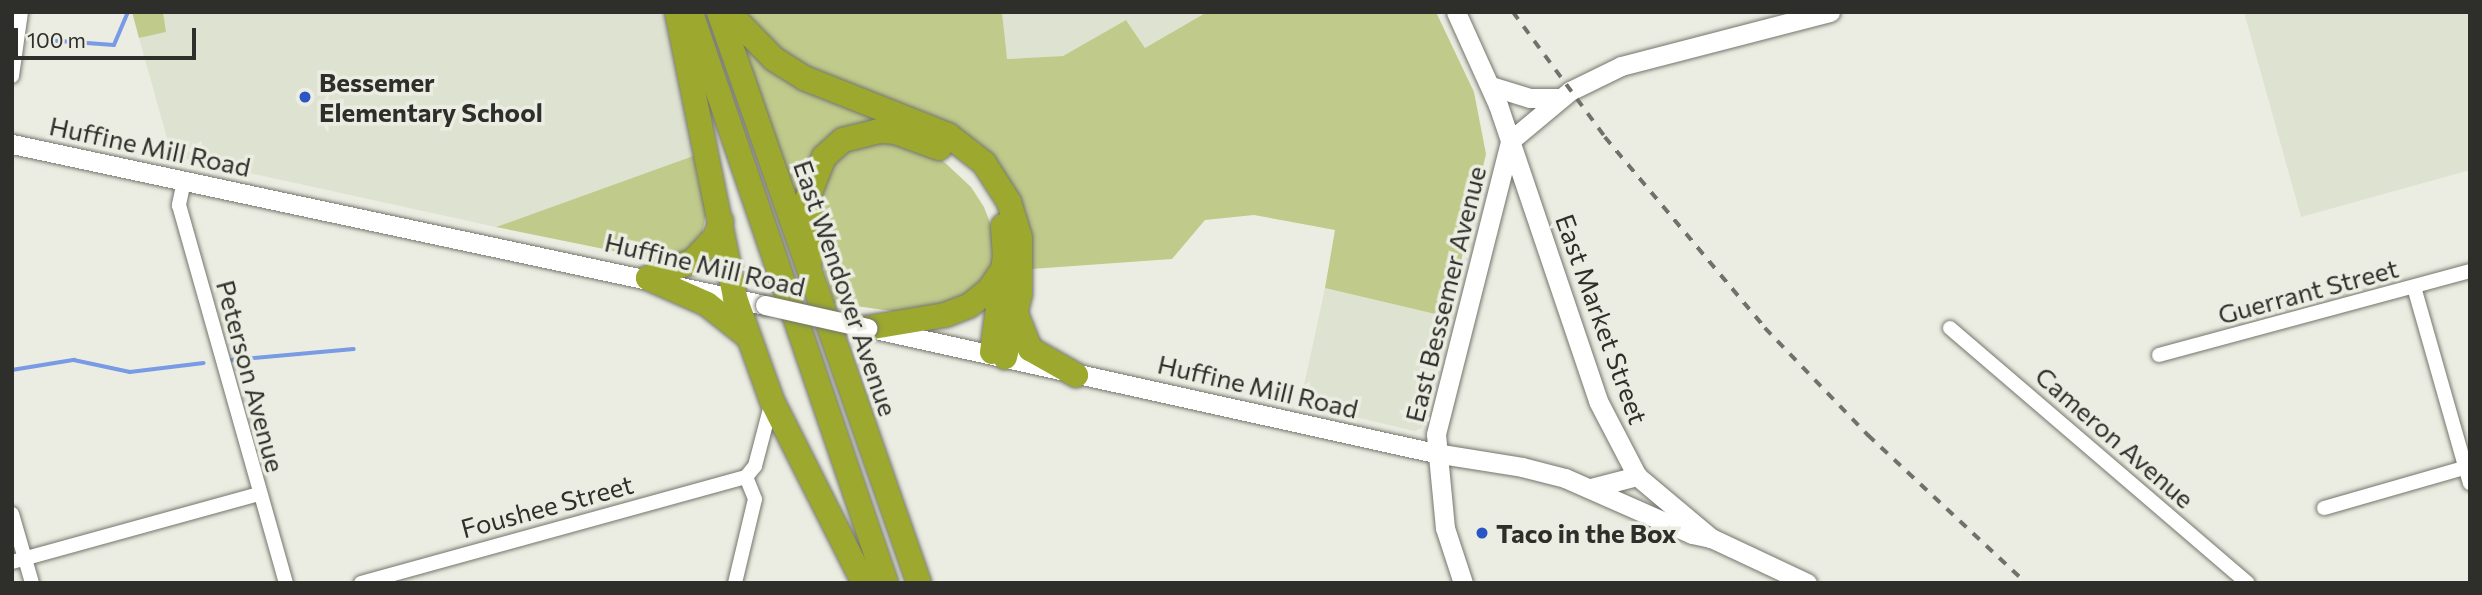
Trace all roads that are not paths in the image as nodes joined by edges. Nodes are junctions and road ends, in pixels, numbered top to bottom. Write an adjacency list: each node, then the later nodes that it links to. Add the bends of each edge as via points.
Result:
1 (21, 12): 8 (street)
2 (677, 12): 14 (highway)
3 (691, 12): 47 (highway)
4 (719, 12): 19 (highway, East Wendover Avenue)
5 (728, 12): 21 (highway, via 774,59 804,78 948,135 984,163 1016,219 1022,263)
6 (1457, 12): 9 (main road, East Market Street)
7 (1830, 12): 10 (main road, via 1620,66)
8 (12, 76)
9 (1491, 86): 10 (main road, via 1530,98); 11 (main road, East Market Street)
10 (1560, 98): 11 (main road)
11 (1510, 141): 29 (main road, East Bessemer Avenue, via 1458,333); 32 (main road, East Market Street, via 1598,401)
12 (12, 144): 13 (main road, Huffine Mill Road)
13 (184, 181): 17 (main road, Huffine Mill Road); 35 (street, Peterson Avenue, via 179,205)
14 (721, 221): 17 (highway, via 715,237 694,261); 20 (highway)
15 (1003, 269): 19 (highway, via 1001,218 979,181 960,161 920,138 878,131 843,140 824,157 816,176 808,197); 22 (highway, via 989,290 969,306 945,315); 26 (highway)
16 (2470, 271): 18 (street, Guerrant Street)
17 (648, 278): 20 (main road, Huffine Mill Road); 24 (highway, via 707,304)
18 (2414, 288): 25 (street, Guerrant Street); 30 (street)
19 (813, 290): 48 (highway, East Wendover Avenue)
20 (735, 298): 22 (main road, Huffine Mill Road, bridge); 24 (highway)
21 (1016, 313): 26 (highway); 27 (highway, via 1030,349)
22 (867, 327): 26 (main road, Huffine Mill Road)
23 (1950, 328): 51 (street, Cameron Avenue)
24 (748, 338): 28 (highway)
25 (2159, 355)
26 (998, 356): 27 (main road, Huffine Mill Road)
27 (1076, 375): 29 (main road, Huffine Mill Road)
28 (772, 401): 31 (street, via 755,466); 46 (highway)
29 (1435, 453): 34 (main road, Huffine Mill Road, via 1522,467); 49 (main road, East Bessemer Avenue, via 1445,528)
30 (2468, 467): 33 (street); 37 (street)
31 (746, 477): 44 (street, Foushee Street); 45 (street, via 755,499)
32 (1643, 482): 34 (main road); 36 (main road); 39 (main road, East Market Street)
33 (2470, 483)
34 (1589, 488): 36 (main road, Huffine Mill Road)
35 (259, 495): 40 (street); 43 (street, Peterson Avenue)
36 (1615, 499): 39 (main road, Huffine Mill Road)
37 (2325, 508)
38 (12, 514): 40 (street)
39 (1711, 538): 41 (main road, East Market Street)
40 (19, 560): 42 (street)
41 (1783, 578): 50 (main road, East Market Street)
42 (32, 583)
43 (286, 583)
44 (361, 583)
45 (735, 583)
46 (864, 583)
47 (886, 583)
48 (919, 583)
49 (1463, 583)
50 (1807, 583)
51 (2248, 583)

